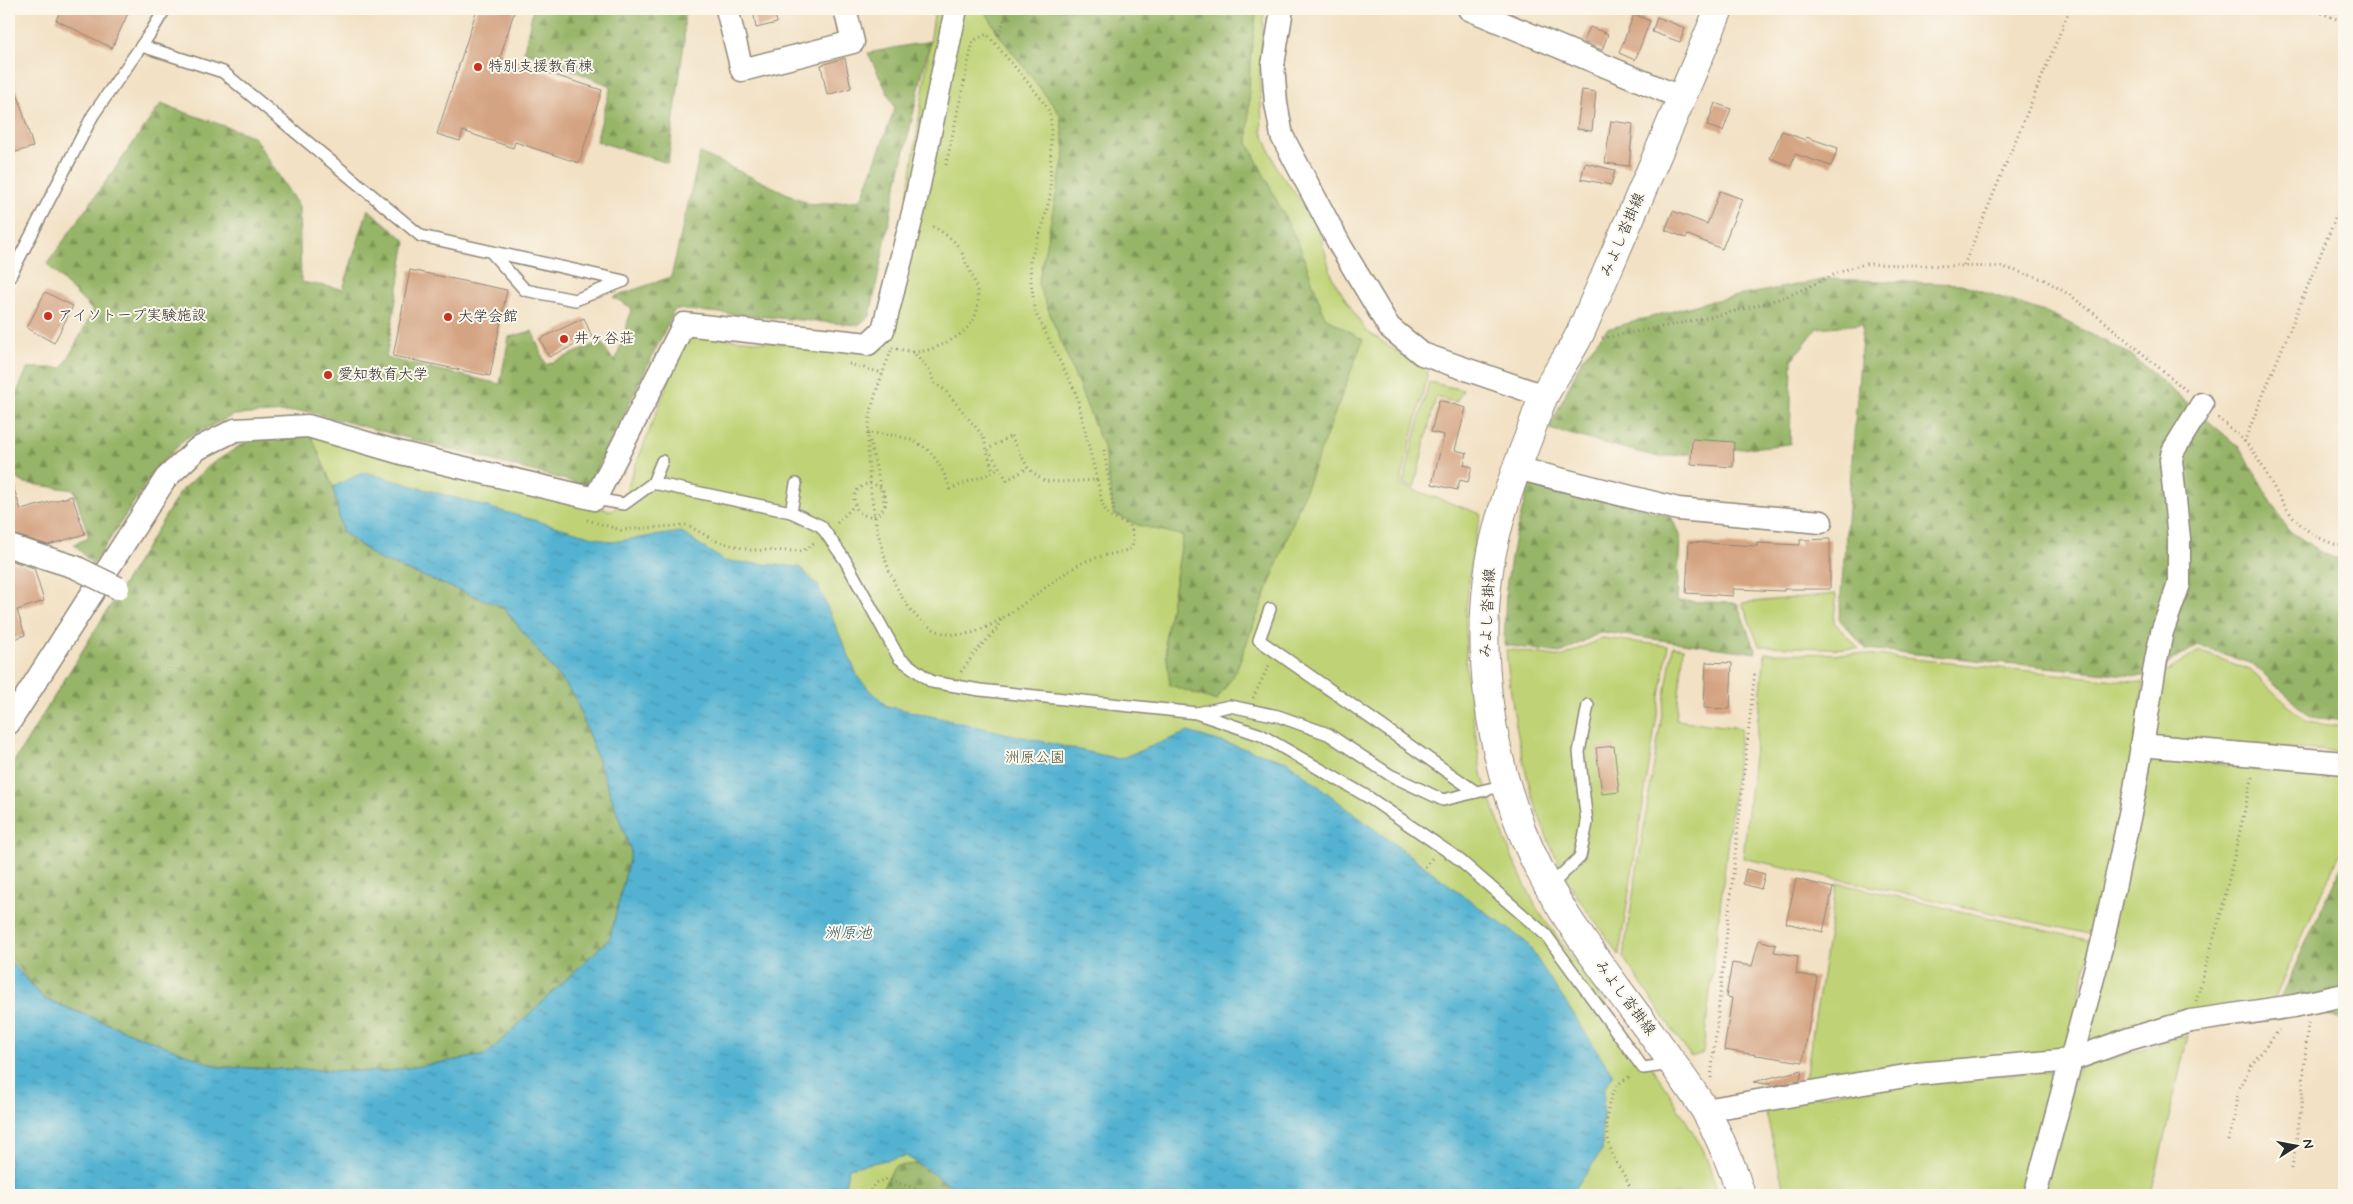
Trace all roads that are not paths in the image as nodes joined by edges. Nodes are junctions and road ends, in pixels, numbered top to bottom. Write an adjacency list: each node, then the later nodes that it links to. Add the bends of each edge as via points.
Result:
1 (165, 9): 8 (lane)
2 (727, 9): 3 (street, via 742,70 853,42)
3 (845, 9)
4 (956, 9): 18 (street, via 914,209 883,330 868,344 684,324)
5 (1282, 9): 12 (street, via 1273,65 1282,136 1341,247 1389,327 1422,354)
6 (1469, 9): 9 (street)
7 (1719, 9): 9 (main road, みよし沓掛線)
8 (142, 46): 10 (lane, via 223,72 421,236); 11 (lane, via 93,115)
9 (1682, 98): 12 (main road, みよし沓掛線, via 1580,334)
10 (491, 252): 10 (lane, via 548,264 624,282 575,300 525,290)
11 (9, 278)
12 (1544, 396): 15 (main road, みよし沓掛線)
13 (2202, 404): 27 (street, via 2173,451 2171,460 2179,539 2179,584 2162,632)
14 (662, 461): 16 (lane)
15 (1516, 468): 20 (street, via 1678,509); 29 (main road, みよし沓掛線, via 1492,554 1486,608 1489,704)
16 (653, 484): 18 (lane, via 624,504); 19 (lane)
17 (796, 484): 19 (lane)
18 (595, 500): 26 (street, via 401,453 308,426 235,430 197,449 166,478)
19 (791, 512): 25 (lane, via 821,526 844,560 899,658 932,682)
20 (1821, 522)
21 (9, 546): 22 (street, bridge, via 75,567)
22 (118, 588)
23 (1270, 609): 30 (lane, via 1259,640)
24 (1588, 705): 31 (lane, via 1579,752 1587,823 1580,857)
25 (1196, 713): 30 (lane, via 1230,706 1278,716 1328,734 1390,775 1443,800); 34 (lane, via 1261,735 1368,797 1456,857 1546,935 1644,1068)
26 (9, 723)
27 (2141, 745): 28 (street); 33 (street, via 2122,854)
28 (2344, 763)
29 (1506, 785): 30 (lane); 31 (main road, みよし沓掛線, via 1522,833)
30 (1476, 792)
31 (1548, 888): 34 (main road, みよし沓掛線, via 1583,942)
32 (2344, 995): 33 (street, via 2301,1005 2191,1021)
33 (2071, 1060): 35 (street, via 1917,1074); 37 (street)
34 (1673, 1064): 35 (main road, みよし沓掛線)
35 (1705, 1110): 36 (main road, みよし沓掛線, via 1720,1137)
36 (1741, 1195)
37 (2035, 1195)

